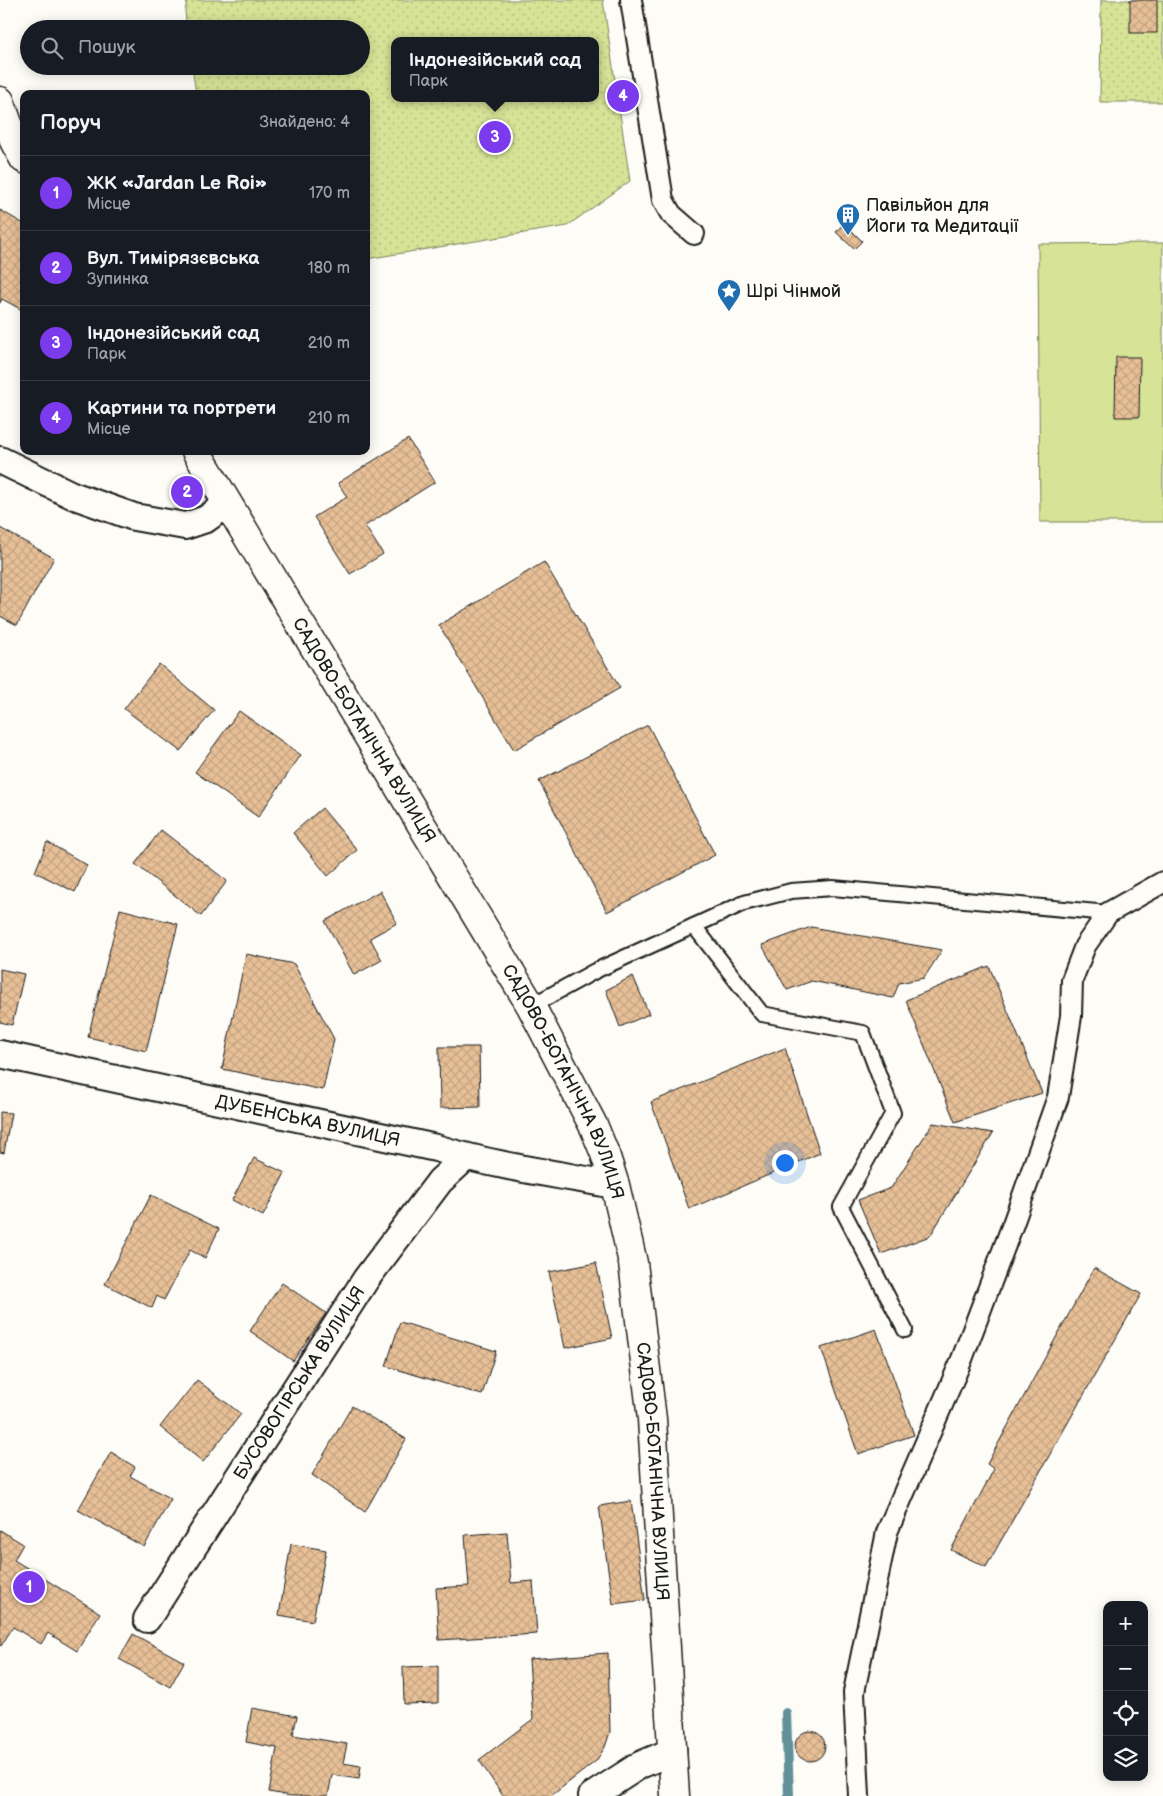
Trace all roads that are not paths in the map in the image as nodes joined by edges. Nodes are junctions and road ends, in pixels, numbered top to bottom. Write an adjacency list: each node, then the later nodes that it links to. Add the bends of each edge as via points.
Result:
1 (631, 0): 4 (street, via 663,200 671,214)
2 (0, 102): 3 (street)
3 (20, 152)
4 (694, 234)
5 (198, 455): 7 (street, САДОВО-БОТАНІЧНА ВУЛИЦЯ)
6 (0, 460): 7 (street, via 72,495 134,517 185,526 206,519)
7 (227, 504): 11 (street, САДОВО-БОТАНІЧНА ВУЛИЦЯ)
8 (1163, 882): 9 (street)
9 (1108, 913): 10 (lane, via 833,888 791,891 744,903); 20 (street, via 1085,946 1072,980 1071,1016 1058,1097 1013,1224 962,1359 888,1532 854,1692)
10 (694, 926): 11 (lane, via 595,971); 15 (lane, via 762,1014 863,1033 893,1113 841,1207)
11 (531, 1006): 14 (street, САДОВО-БОТАНІЧНА ВУЛИЦЯ, via 594,1128)
12 (0, 1054): 13 (street, ДУБЕНСЬКА ВУЛИЦЯ, via 436,1148)
13 (465, 1158): 14 (street, ДУБЕНСЬКА ВУЛИЦЯ); 16 (street, БУСОВОГІРСЬКА ВУЛИЦЯ, via 440,1181 366,1279)
14 (615, 1185): 17 (street, САДОВО-БОТАНІЧНА ВУЛИЦЯ, via 633,1263 652,1419)
15 (905, 1330)
16 (147, 1619)
17 (673, 1751): 18 (street, via 640,1766); 19 (street, САДОВО-БОТАНІЧНА ВУЛИЦЯ)
18 (592, 1796)
19 (675, 1796)
20 (859, 1796)

